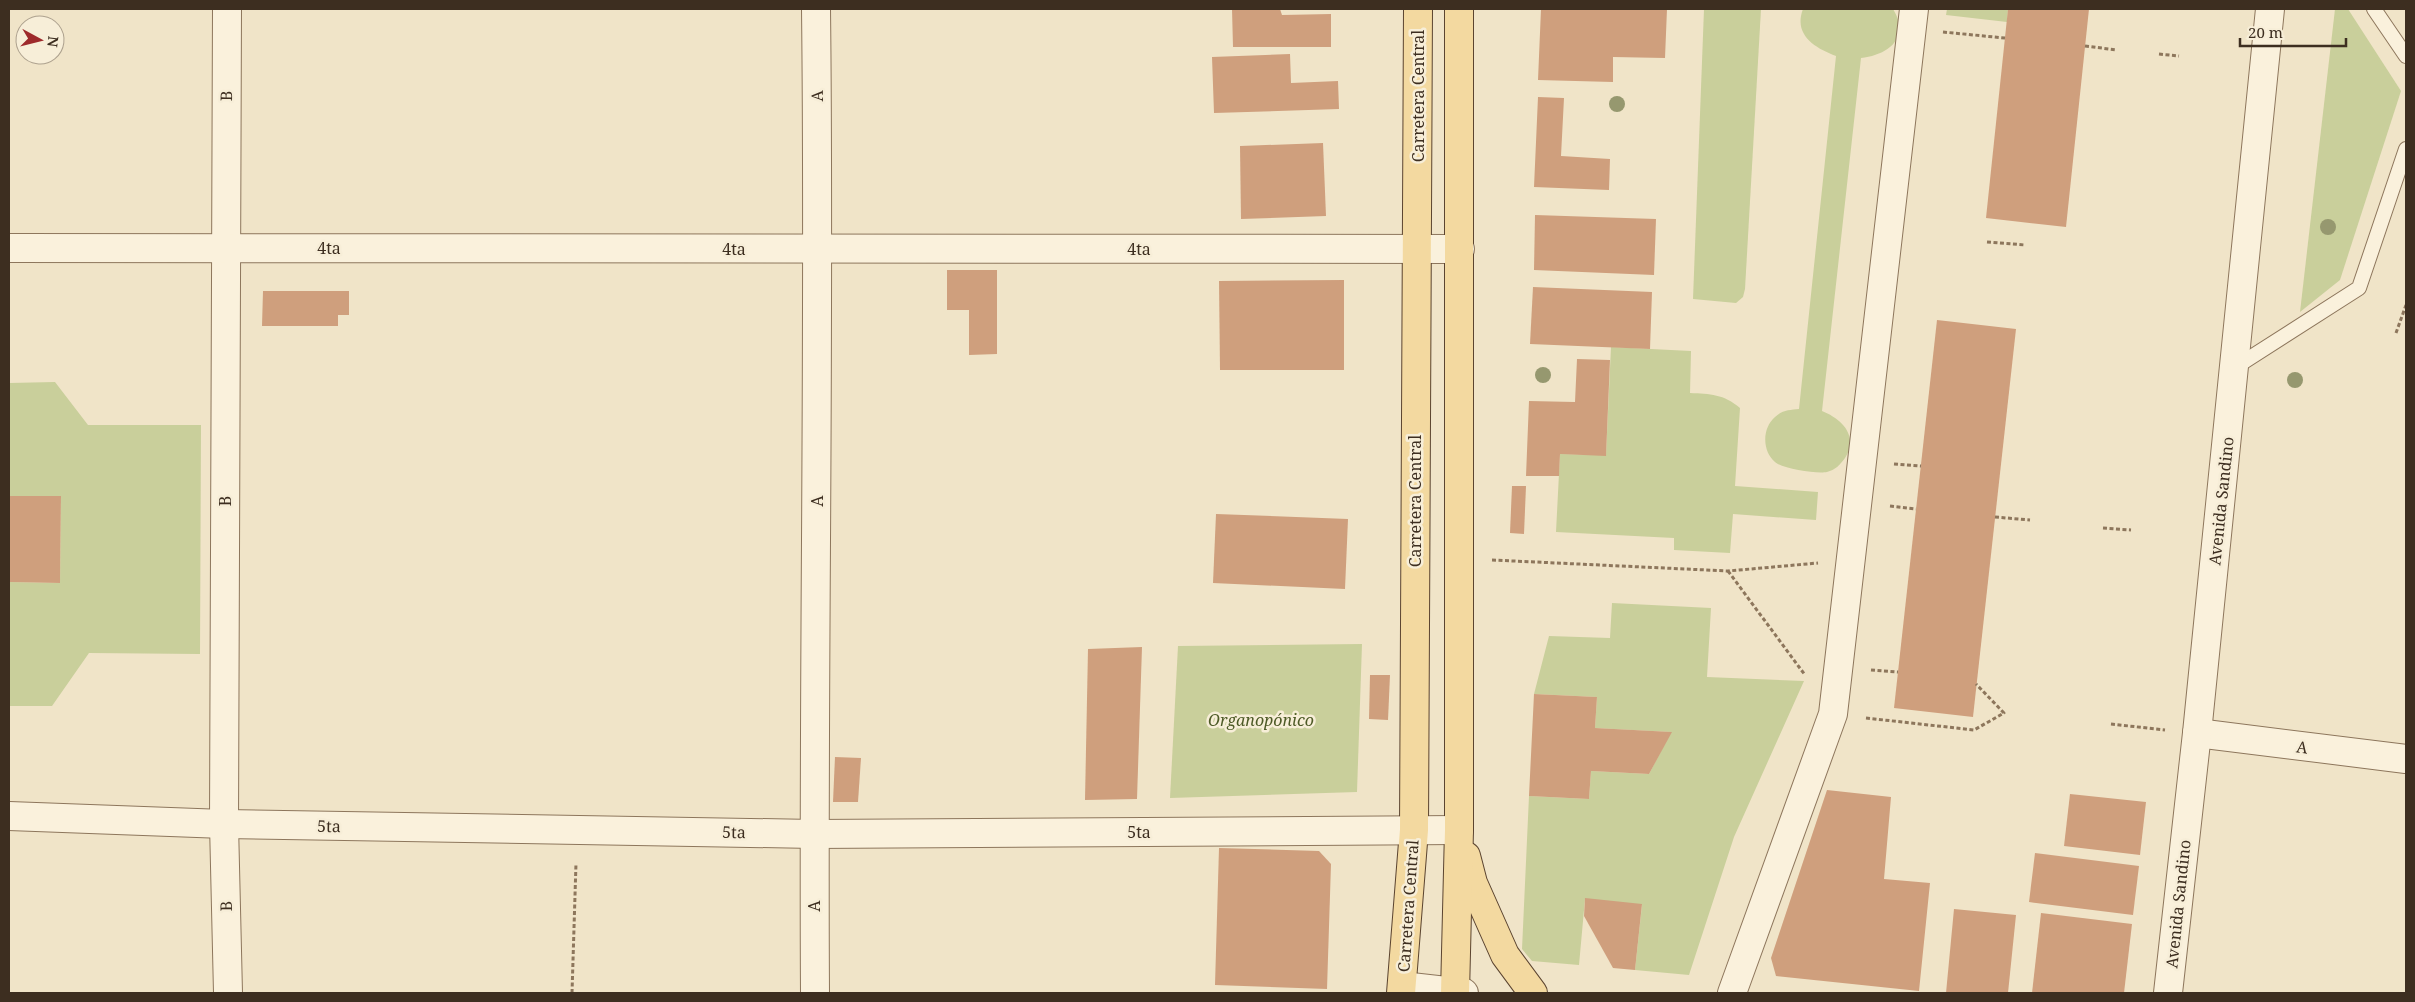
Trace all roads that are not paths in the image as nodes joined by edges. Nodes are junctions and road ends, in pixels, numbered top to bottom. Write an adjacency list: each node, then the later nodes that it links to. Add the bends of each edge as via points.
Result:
1 (227, 9): 11 (street, B)
2 (816, 9): 12 (street, A)
3 (1418, 9): 13 (main road, Carretera Central)
4 (1459, 9): 14 (main road)
5 (2270, 9): 15 (street, Avenida Sandino)
6 (2374, 9): 8 (lane)
7 (1913, 18): 28 (street, via 1833,714)
8 (2406, 56)
9 (2406, 149): 15 (lane, via 2360,288)
10 (9, 248): 11 (street, 4ta)
11 (225, 248): 12 (street, 4ta); 19 (street, B)
12 (819, 249): 13 (street, 4ta); 22 (street, A)
13 (1416, 249): 14 (street, 4ta); 20 (main road, Carretera Central)
14 (1460, 249): 21 (main road)
15 (2234, 368): 16 (street, Avenida Sandino)
16 (2197, 733): 17 (street, A); 29 (street, Avenida Sandino)
17 (2406, 759)
18 (9, 816): 19 (street, 5ta)
19 (224, 824): 22 (street, 5ta); 24 (street, B)
20 (1414, 830): 21 (street, 5ta); 22 (street, 5ta); 23 (main road, Carretera Central)
21 (1459, 830): 26 (main road); 27 (main road, via 1473,883 1506,955)
22 (814, 834): 25 (street, A)
23 (1402, 990): 26 (street)
24 (228, 993)
25 (815, 993)
26 (1458, 993)
27 (1533, 993)
28 (1732, 993)
29 (2168, 993)

